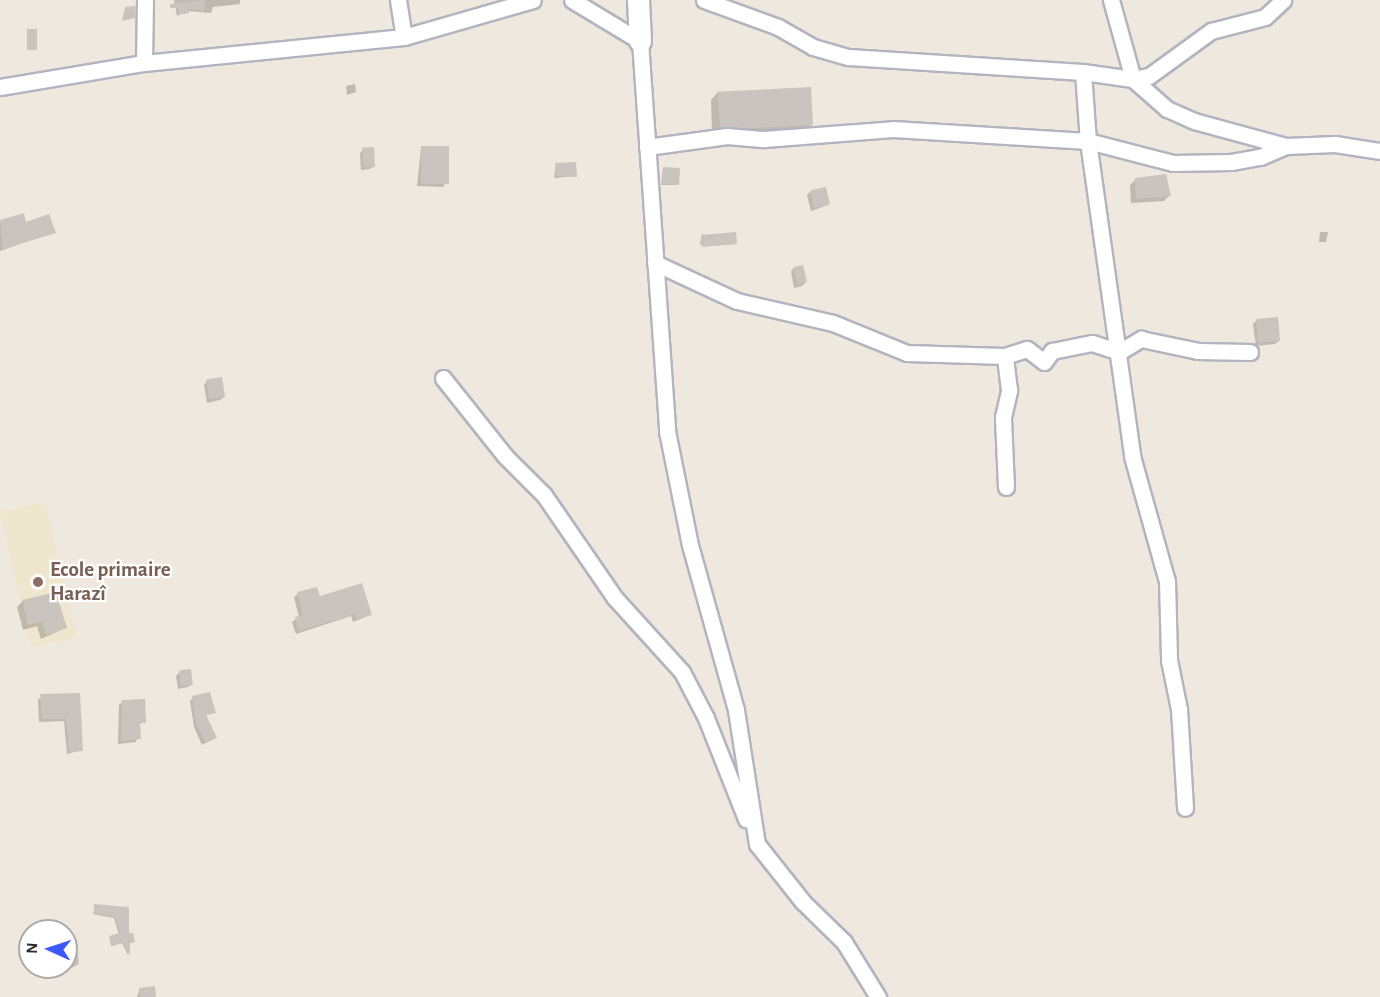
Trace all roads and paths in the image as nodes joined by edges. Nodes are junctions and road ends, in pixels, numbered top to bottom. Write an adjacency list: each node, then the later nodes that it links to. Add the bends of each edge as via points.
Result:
1 (145, 0): 11 (street)
2 (398, 0): 9 (street)
3 (533, 0): 9 (street)
4 (572, 0): 10 (street)
5 (638, 0): 10 (street)
6 (704, 0): 12 (street, via 778,27 813,47 849,57)
7 (1111, 0): 13 (street)
8 (1283, 0): 13 (street, via 1265,17 1211,31 1149,75)
9 (404, 37): 11 (street)
10 (640, 41): 17 (street)
11 (144, 63): 14 (street)
12 (1083, 72): 13 (street); 15 (street)
13 (1133, 79): 16 (street, via 1167,109 1194,121)
14 (0, 87)
15 (1088, 141): 16 (street, via 1173,163 1231,162 1260,157); 17 (street, via 893,129 764,139 727,136); 20 (street)
16 (1286, 146): 18 (street, via 1335,144)
17 (647, 147): 19 (street)
18 (1380, 151)
19 (655, 263): 22 (street, via 737,301 833,323 907,353); 26 (street, via 667,431 676,483 736,710)
20 (1119, 352): 21 (street, via 1142,339 1198,351); 22 (street, via 1092,343 1052,351 1044,362 1027,350); 25 (street, via 1132,456 1167,581 1169,660 1179,709)
21 (1250, 352)
22 (1005, 356): 24 (street, via 1009,390 1003,417)
23 (443, 378): 26 (street, via 506,456 544,495 614,597 682,672 706,718)
24 (1006, 487)
25 (1185, 808)
26 (757, 844): 27 (street, via 803,902 844,942)
27 (878, 997)

